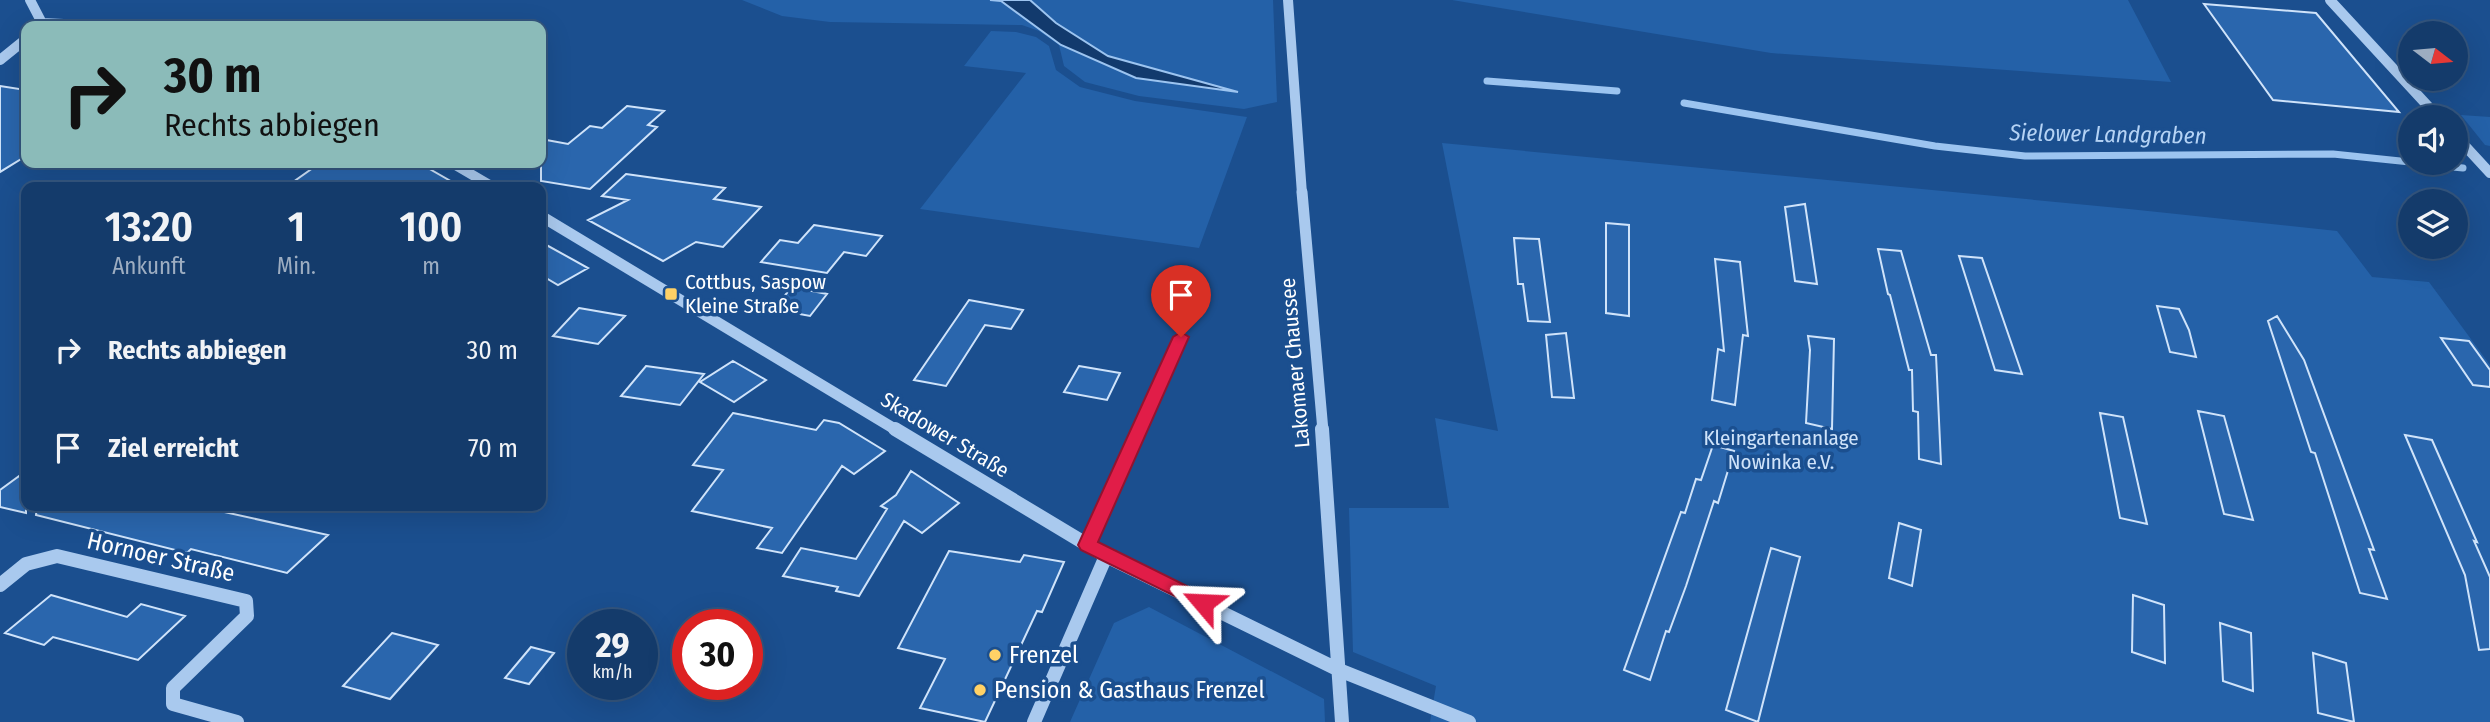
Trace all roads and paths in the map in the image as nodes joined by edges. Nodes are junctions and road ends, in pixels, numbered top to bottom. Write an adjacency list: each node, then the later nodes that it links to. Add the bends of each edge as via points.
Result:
1 (30, 0): 4 (street)
2 (1288, 0): 17 (street, Lakomaer Chaussee)
3 (2330, 0): 7 (street)
4 (39, 21)
5 (21, 42): 6 (street)
6 (0, 60)
7 (2427, 105)
8 (2468, 149): 10 (street)
9 (461, 168): 11 (street)
10 (2490, 173)
11 (484, 182)
12 (546, 219): 14 (street, Skadower Straße)
13 (1181, 337): 14 (street)
14 (1088, 545): 15 (street, Skadower Straße)
15 (1106, 556): 17 (street, Skadower Straße); 19 (street)
16 (0, 585): 18 (street, Hornoer Straße, via 26,564 57,556 246,601 247,616 173,688 173,705)
17 (1339, 670): 20 (street, Lakomaer Chaussee); 21 (street, Skadower Straße)
18 (237, 722)
19 (1034, 722)
20 (1342, 722)
21 (1469, 722)

